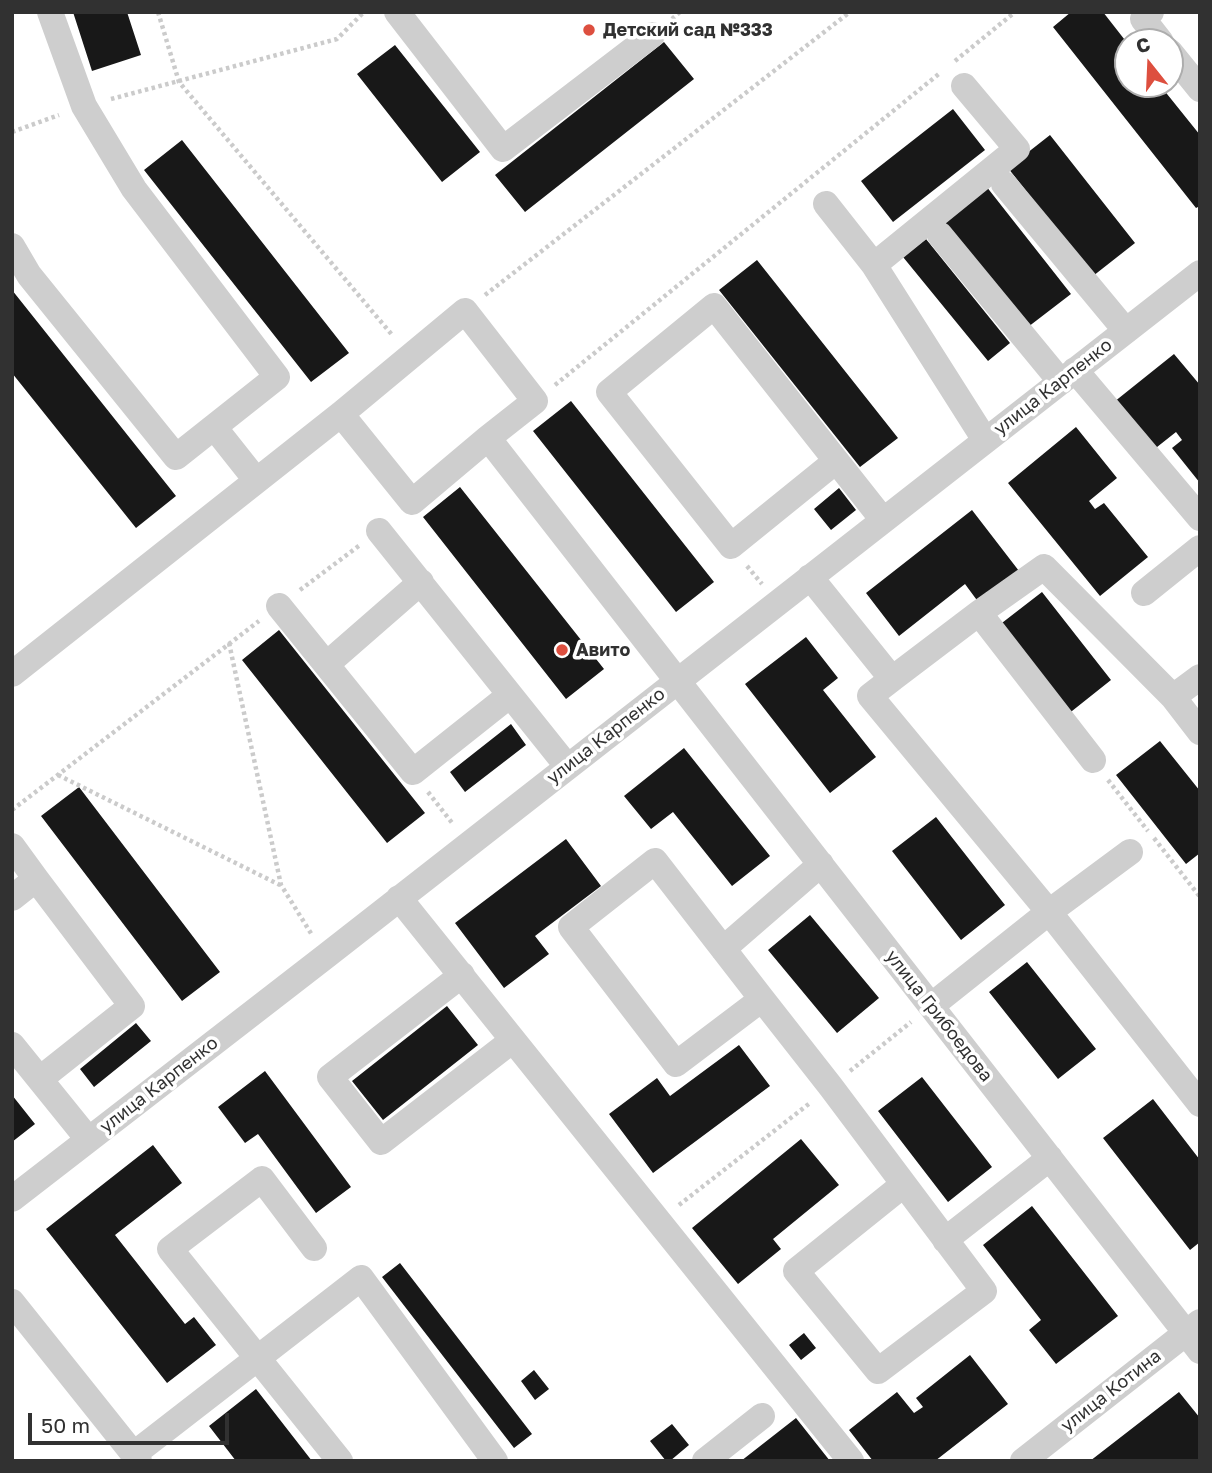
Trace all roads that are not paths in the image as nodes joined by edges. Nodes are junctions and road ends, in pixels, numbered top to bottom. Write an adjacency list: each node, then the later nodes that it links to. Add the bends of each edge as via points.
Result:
1 (50, 12): 18 (street, via 84,106 134,189 277,377)
2 (397, 12): 5 (street, via 503,149)
3 (1151, 12): 4 (street, via 1143,19)
4 (1150, 28)
5 (652, 35)
6 (1184, 69): 8 (street)
7 (957, 75): 13 (street, via 1017,149)
8 (1200, 89)
9 (1004, 184): 15 (street)
10 (826, 204): 13 (street)
11 (940, 235): 16 (street)
12 (12, 246): 18 (street, via 29,275 176,457)
13 (874, 265): 20 (street)
14 (1200, 273): 15 (street, улица Карпенко)
15 (1126, 331): 16 (street, улица Карпенко)
16 (1068, 376): 20 (street, улица Карпенко); 23 (street)
17 (341, 414): 19 (street, via 412,502); 19 (street, via 465,311 536,401); 22 (street)
18 (214, 427): 22 (street)
19 (488, 438): 36 (street, улица Грибоедова)
20 (985, 440): 24 (street, улица Карпенко)
21 (836, 461): 21 (street, via 714,306 609,392 731,546); 24 (street)
22 (256, 480): 33 (street)
23 (1200, 518)
24 (883, 520): 27 (street, улица Карпенко)
25 (379, 531): 28 (street)
26 (1200, 548): 29 (street)
27 (810, 577): 35 (street); 36 (street, улица Карпенко)
28 (421, 582): 32 (street); 37 (street)
29 (1144, 593)
30 (279, 606): 32 (street)
31 (979, 613): 35 (street); 38 (street, via 1044,566); 40 (street)
32 (327, 664): 37 (street, via 413,772)
33 (12, 674)
34 (1200, 677): 38 (street)
35 (892, 679): 48 (street, via 870,696)
36 (678, 681): 41 (street, улица Карпенко); 44 (street, улица Грибоедова)
37 (510, 695): 41 (street)
38 (1173, 697): 39 (street)
39 (1200, 732)
40 (1093, 760)
41 (568, 766): 47 (street, улица Карпенко)
42 (12, 846): 45 (street)
43 (1130, 852): 48 (street)
44 (821, 864): 49 (street); 52 (street, улица Грибоедова)
45 (36, 879): 46 (street); 55 (street, via 132,1006)
46 (12, 898)
47 (399, 898): 50 (street); 57 (street, улица Карпенко)
48 (1049, 912): 52 (street); 56 (street)
49 (723, 948): 51 (street); 51 (street, via 655,861 571,927 676,1064)
50 (462, 975): 53 (street); 53 (street, via 330,1077 381,1142)
51 (762, 999): 59 (street)
52 (930, 1006): 58 (street, улица Грибоедова)
53 (513, 1040): 72 (street)
54 (12, 1045): 55 (street)
55 (40, 1079): 57 (street)
56 (1200, 1104)
57 (88, 1139): 60 (street, улица Карпенко)
58 (1050, 1158): 61 (street); 65 (street, улица Грибоедова)
59 (903, 1185): 61 (street); 61 (street, via 796,1272 878,1371 984,1291)
60 (12, 1199)
61 (945, 1240)
62 (314, 1248): 66 (street, via 262,1179 170,1249)
63 (12, 1302): 64 (street)
64 (22, 1332): 68 (street)
65 (1195, 1335): 73 (street, улица Котина)
66 (258, 1358): 68 (street); 69 (street); 70 (street, via 361,1278)
67 (762, 1416): 71 (street)
68 (137, 1457)
69 (340, 1461)
70 (495, 1461)
71 (705, 1461)
72 (851, 1461)
73 (1023, 1461)

